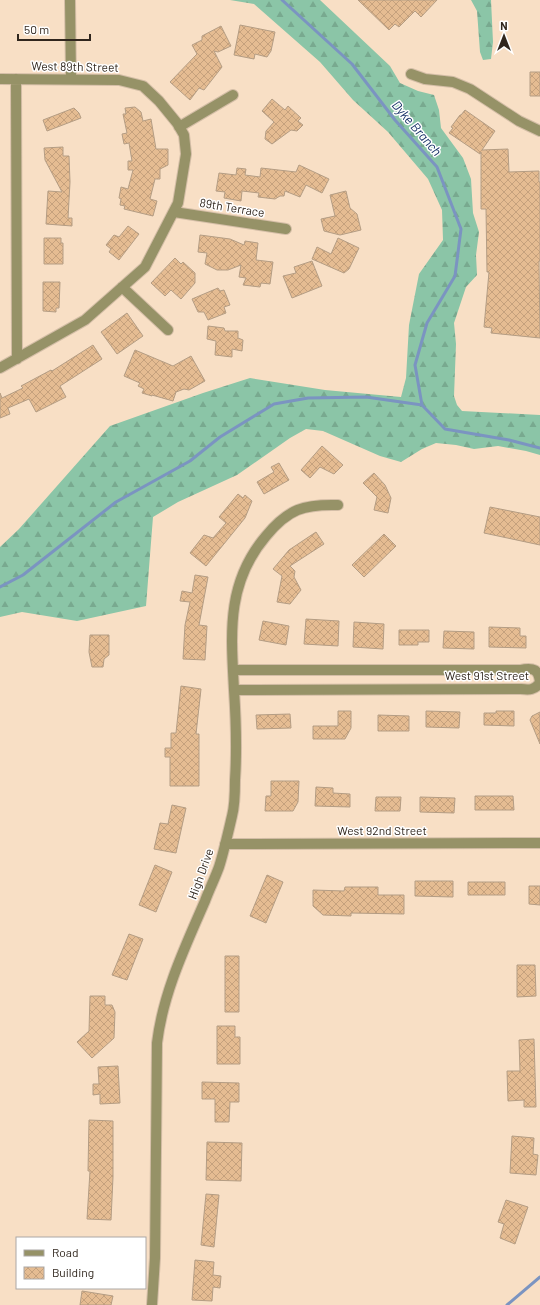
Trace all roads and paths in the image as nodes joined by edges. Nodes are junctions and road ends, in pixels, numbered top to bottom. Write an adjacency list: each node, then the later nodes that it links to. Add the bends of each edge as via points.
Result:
1 (70, 0): 4 (street)
2 (411, 74): 8 (street, via 424,79 453,82 470,89 519,121)
3 (16, 79): 4 (street, West 89th Street); 5 (street, West 89th Street); 13 (street)
4 (71, 79): 7 (street, West 89th Street, via 119,80 143,86 160,101)
5 (0, 80)
6 (233, 95): 7 (street)
7 (179, 127): 9 (street, West 89th Street, via 184,135 186,154 178,203)
8 (540, 131)
9 (174, 212): 10 (street, 89th Terrace); 11 (street, West 89th Street, via 145,267)
10 (286, 229)
11 (122, 287): 12 (street); 13 (street, West 89th Street, via 85,320)
12 (168, 330)
13 (17, 359): 14 (street, West 89th Street)
14 (0, 368)
15 (338, 505): 16 (street, High Drive, via 309,506 289,514 255,548 243,572 235,597 232,620)
16 (233, 670): 17 (street, High Drive); 17 (street, West 91st Street, via 528,668 534,669 540,675 540,683 536,688 529,690)
17 (234, 690): 19 (street, High Drive, via 236,775 232,814)
18 (540, 843): 19 (street, West 92nd Street)
19 (225, 844): 20 (street, High Drive, via 219,867 181,958 160,1022 156,1068 156,1258)
20 (152, 1305)

